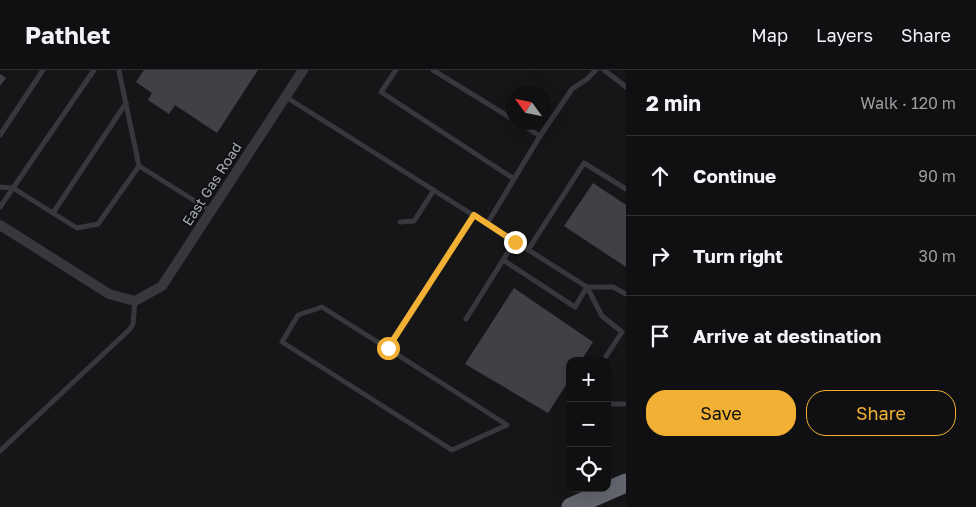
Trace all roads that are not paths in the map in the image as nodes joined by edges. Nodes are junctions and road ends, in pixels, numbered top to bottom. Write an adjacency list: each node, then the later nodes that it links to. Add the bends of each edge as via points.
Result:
1 (44, 70): 14 (lane)
2 (94, 70): 19 (lane)
3 (119, 70): 11 (lane)
4 (303, 70): 10 (street, East Gas Road)
5 (396, 70): 17 (lane, via 381,92)
6 (433, 70): 12 (lane)
7 (596, 70): 15 (lane, via 572,89)
8 (604, 70): 9 (lane)
9 (626, 87)
10 (286, 97): 21 (lane); 23 (street, East Gas Road)
11 (126, 103): 16 (lane); 24 (lane)
12 (506, 115)
13 (531, 130): 15 (lane)
14 (0, 135)
15 (540, 136): 17 (lane)
16 (139, 166): 23 (lane); 24 (lane, via 98,224 77,228)
17 (514, 179): 27 (lane)
18 (0, 187): 19 (lane)
19 (13, 188): 22 (lane); 24 (lane)
20 (626, 189): 30 (lane, via 584,163)
21 (434, 190): 25 (lane); 26 (lane, via 414,221)
22 (0, 207)
23 (211, 211): 34 (street, East Gas Road, via 162,286)
24 (53, 213)
25 (474, 215): 27 (lane); 38 (lane)
26 (400, 222)
27 (487, 224): 29 (lane)
28 (0, 225): 34 (street, via 109,294)
29 (515, 242): 30 (lane); 31 (lane)
30 (528, 250): 32 (lane)
31 (503, 260): 32 (lane, via 575,307); 35 (lane)
32 (587, 287): 33 (lane, via 613,287); 36 (lane, via 602,316)
33 (626, 294)
34 (135, 301): 42 (lane, via 130,329)
35 (466, 319)
36 (622, 332): 37 (lane); 39 (lane)
37 (626, 338)
38 (388, 348): 38 (lane, via 322,307 298,315 282,342 452,450 507,425)
39 (606, 357)
40 (611, 404): 41 (lane)
41 (626, 404)
42 (0, 451)
43 (626, 483): 44 (highway)
44 (571, 507)

